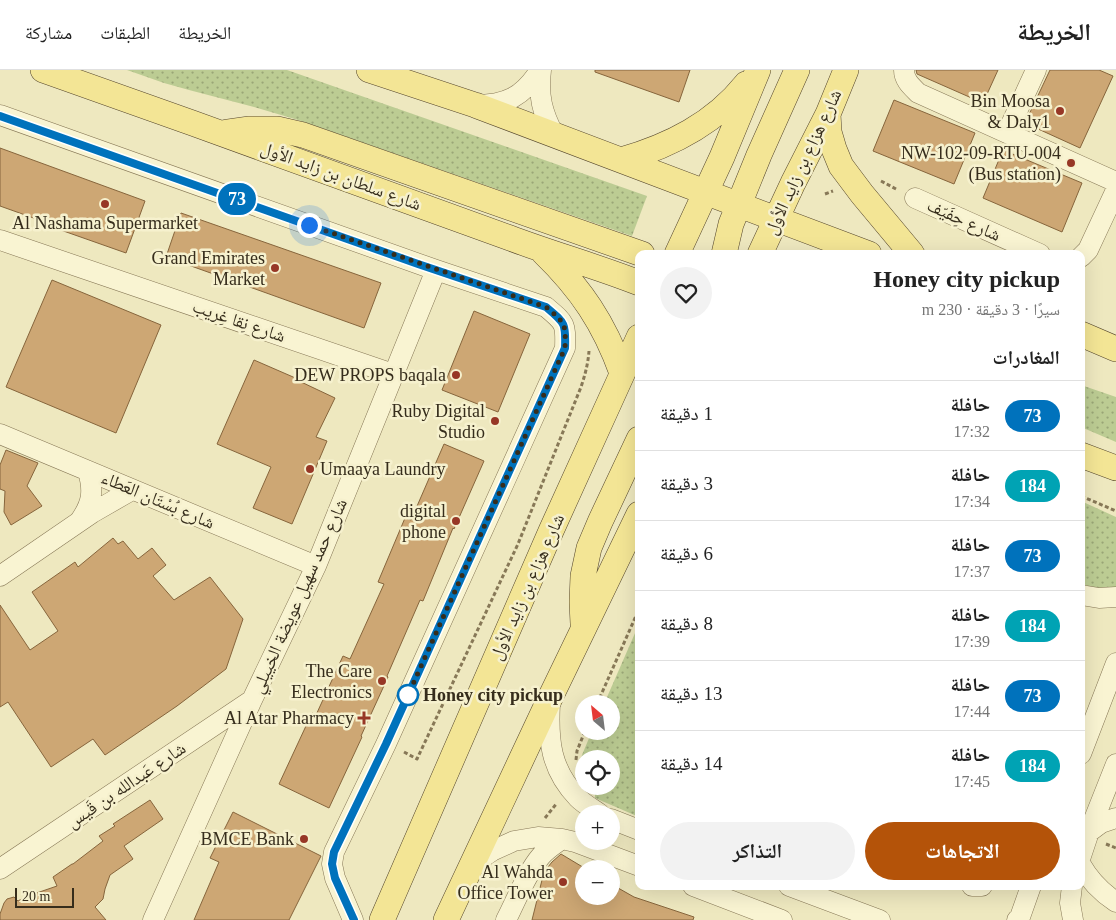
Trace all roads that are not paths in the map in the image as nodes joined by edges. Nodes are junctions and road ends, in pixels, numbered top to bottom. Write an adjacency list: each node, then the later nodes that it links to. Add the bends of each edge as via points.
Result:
1 (43, 70): 12 (main road, شارع سلطان بن زايد الأول)
2 (369, 70): 9 (main road)
3 (540, 70): 9 (street, via 521,93 507,101); 14 (street, via 541,102 545,120)
4 (758, 70): 15 (main road, via 738,94 683,137); 18 (main road)
5 (797, 70): 20 (main road)
6 (846, 70): 10 (main road, شارع هزاع بن زايد الأول)
7 (904, 70): 13 (street, via 904,76 918,93)
8 (1036, 70): 13 (street)
9 (475, 105): 14 (main road)
10 (828, 114): 21 (main road, شارع هزاع بن زايد الأول); 30 (main road, via 829,132 841,166)
11 (0, 116): 34 (street)
12 (220, 133): 23 (main road, شارع سلطان بن زايد الأول); 32 (main road, via 277,129 303,135)
13 (1007, 133): 16 (street)
14 (554, 135): 15 (main road)
15 (621, 160): 18 (main road)
16 (1116, 182)
17 (1116, 190): 33 (street)
18 (705, 192): 20 (main road); 24 (main road); 25 (main road)
19 (915, 198): 31 (street, شارع حِفَيّف)
20 (739, 205): 21 (main road); 26 (main road)
21 (776, 219): 27 (main road, via 752,238); 28 (main road, شارع هزاع بن زايد الأول); 29 (main road)
22 (0, 240): 40 (street, شارع نِقا غِريب)
23 (542, 250): 35 (main road, شارع سلطان بن زايد الأول); 39 (main road, via 563,271 598,318)
24 (679, 250)
25 (719, 250)
26 (722, 250)
27 (728, 250)
28 (768, 250)
29 (858, 250)
30 (909, 250)
31 (1031, 250)
32 (635, 252)
33 (1085, 253)
34 (436, 270): 40 (street, شارع حمد سهيل عويضة الخييلي); 77 (street, via 546,307 560,318 566,329 565,348 334,852 335,878)
35 (635, 282)
36 (1085, 336): 38 (main road)
37 (635, 345): 39 (main road, شارع هزاع بن زايد الأول)
38 (1116, 349)
39 (622, 373): 78 (main road, شارع هزاع بن زايد الأول)
40 (393, 374): 49 (street, شارع حمد سهيل عويضة الخييلي)
41 (0, 434): 45 (street, شارع بُسْتَان العَطاء)
42 (635, 448): 53 (main road, via 589,548 583,576)
43 (1085, 457): 44 (main road)
44 (1112, 470)
45 (88, 471): 46 (street, شارع بُسْتَان العَطاء); 47 (street, via 90,503)
46 (132, 490): 47 (street); 49 (street, شارع بُسْتَان العَطاء)
47 (79, 522): 50 (street)
48 (635, 522): 53 (main road)
49 (316, 566): 56 (street, شارع حمد سهيل عويضة الخييلي)
50 (0, 576)
51 (1085, 596): 52 (street)
52 (1116, 597)
53 (583, 629): 55 (main road)
54 (1116, 663): 57 (street)
55 (551, 696): 59 (street, via 551,752 561,777); 67 (main road)
56 (252, 700): 68 (street, شارع عَبدالله بن قَيس); 76 (street, شارع حمد سهيل عويضة الخييلي)
57 (1085, 744)
58 (1116, 764): 63 (street)
59 (588, 805)
60 (1116, 818): 63 (street)
61 (620, 823): 62 (street)
62 (635, 828)
63 (1088, 832): 65 (street)
64 (562, 839): 66 (street); 67 (street, via 538,837 514,841); 80 (street, via 551,846 532,868)
65 (1085, 842)
66 (635, 864)
67 (472, 865): 79 (main road)
68 (0, 870)
69 (1085, 872): 74 (street)
70 (703, 890): 81 (street)
71 (800, 890): 82 (street)
72 (1030, 890): 75 (street)
73 (1072, 890): 83 (street)
74 (1116, 902)
75 (1019, 919)
76 (154, 920)
77 (354, 920)
78 (382, 920)
79 (446, 920)
80 (506, 920)
81 (782, 920)
82 (880, 920)
83 (1073, 920)

